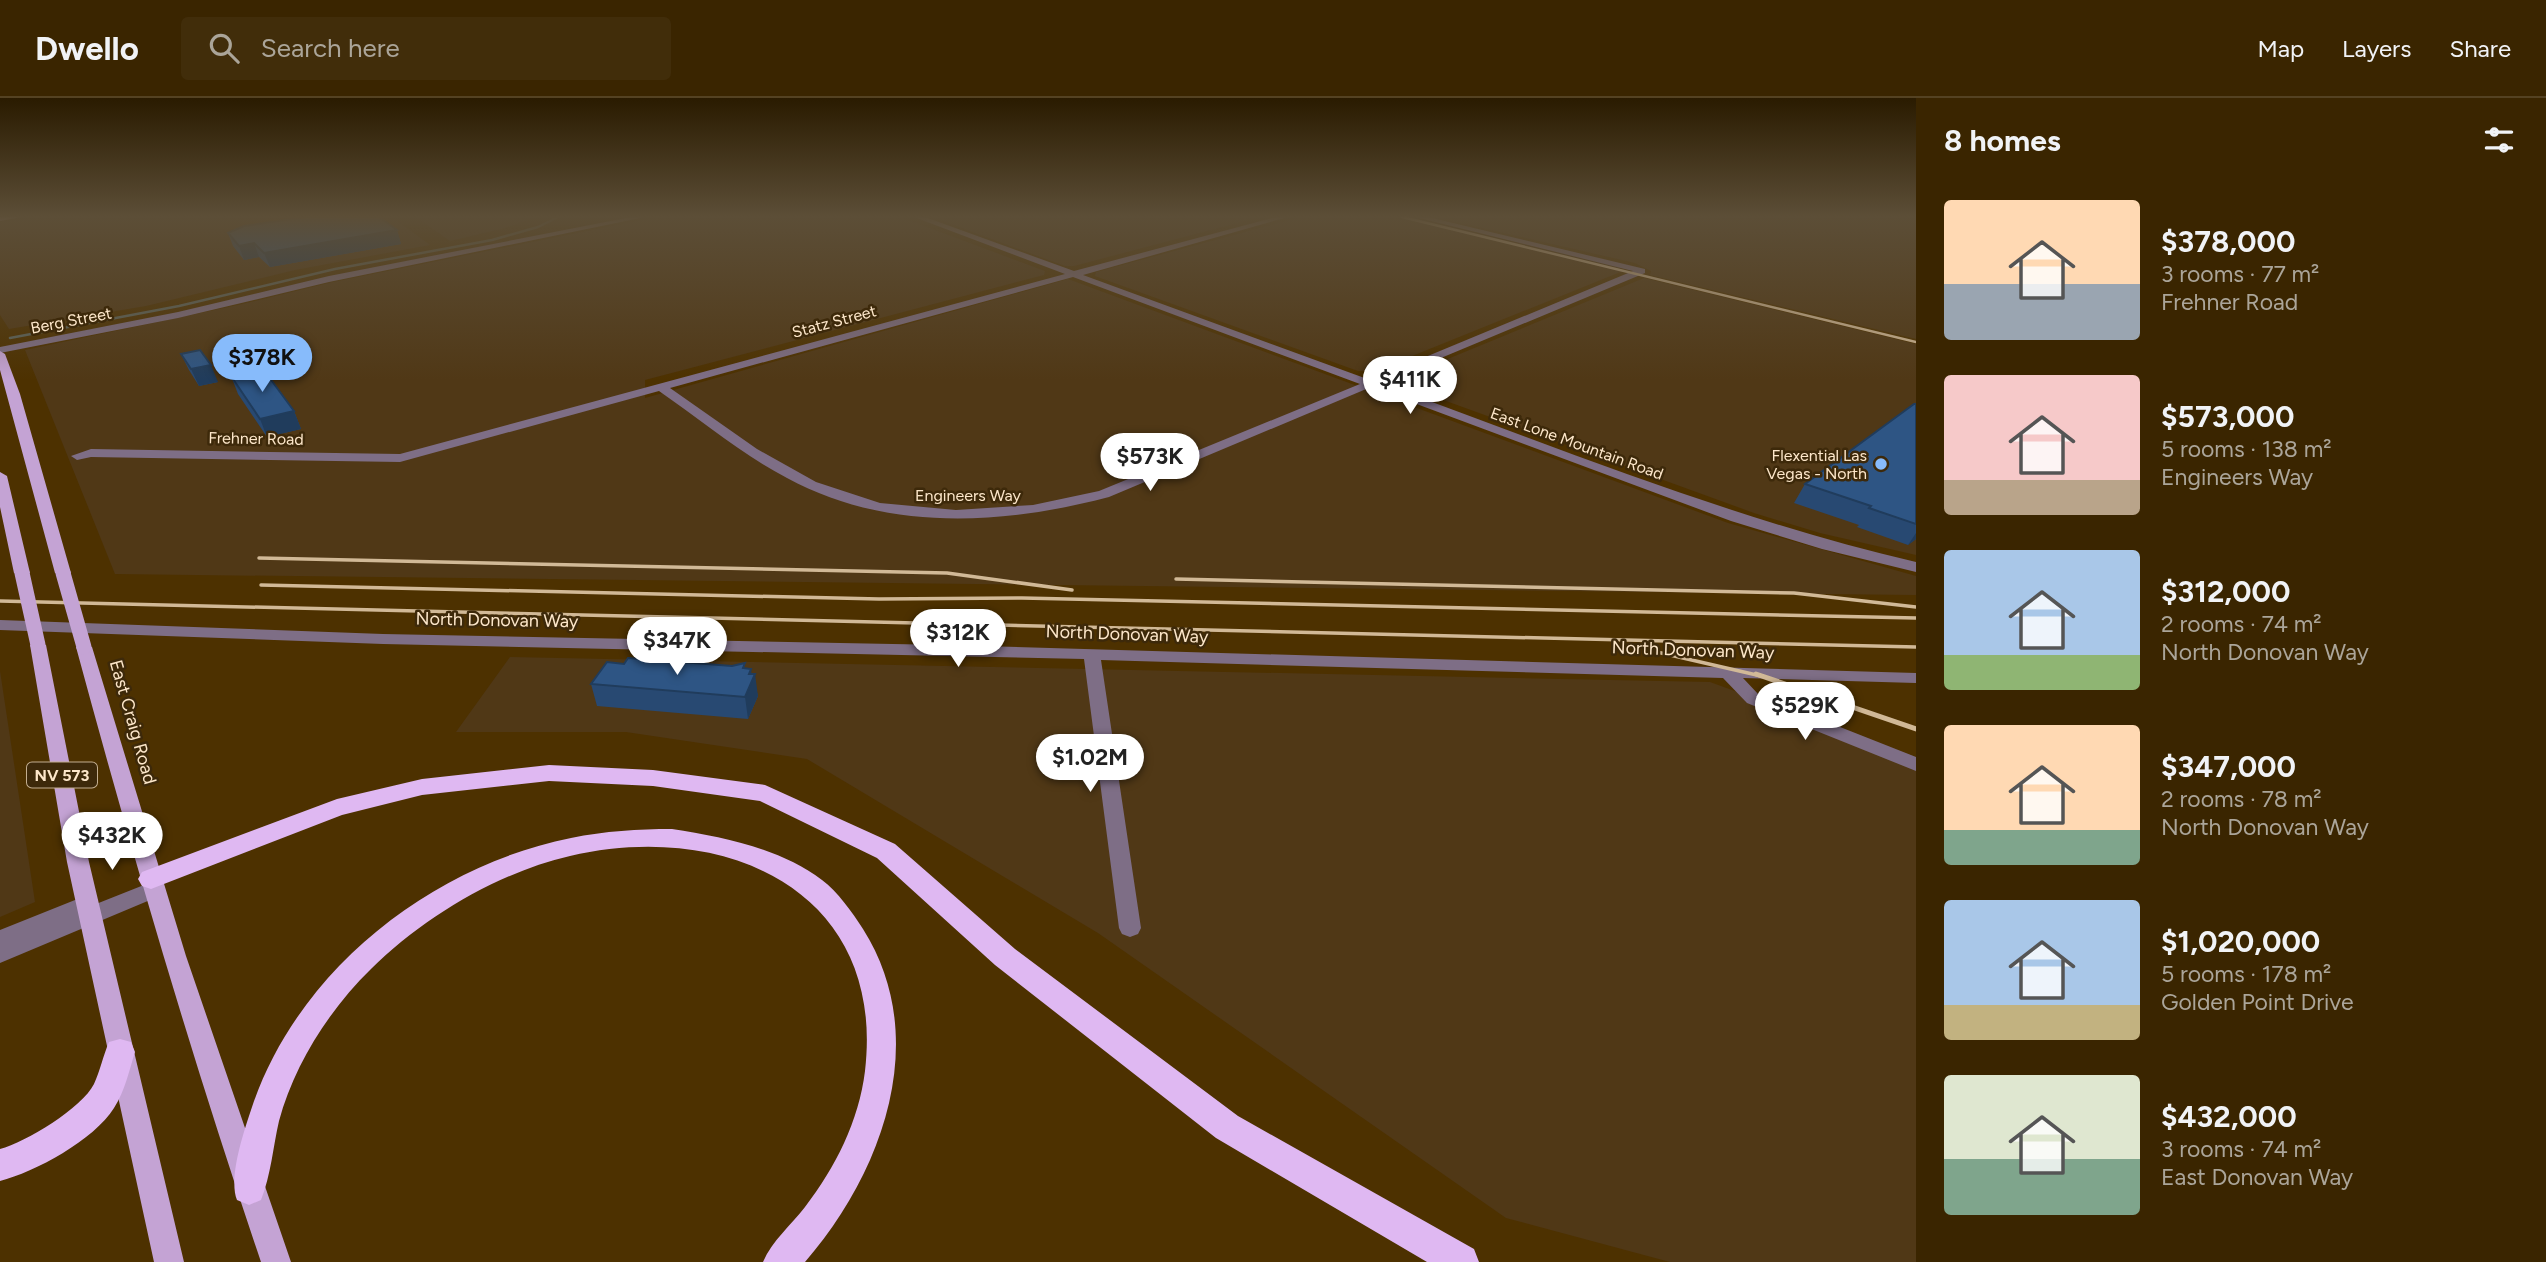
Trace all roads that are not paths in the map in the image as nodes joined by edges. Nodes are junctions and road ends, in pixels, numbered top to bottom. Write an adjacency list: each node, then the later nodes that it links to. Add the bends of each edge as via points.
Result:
1 (368, 271): 6 (street, Berg Street)
2 (1066, 271): 5 (street, East Lone Mountain Road)
3 (1077, 271): 5 (street, Statz Street)
4 (1641, 271): 7 (street, Engineers Way)
5 (1071, 273): 7 (street, East Lone Mountain Road); 8 (street, Statz Street)
6 (0, 352): 18 (main road, East Craig Road / NV 573, bridge)
7 (1368, 383): 8 (street, Engineers Way, via 1104,494 1041,509 950,514 886,507 812,486); 12 (street, East Lone Mountain Road, via 1764,527)
8 (659, 386): 9 (street, Statz Street)
9 (434, 448): 10 (street, Frehner Road, via 400,458)
10 (76, 456)
11 (0, 476): 19 (main road, NV 573, bridge)
12 (1916, 567)
13 (0, 625): 14 (street, North Donovan Way, via 383,639)
14 (1092, 654): 15 (street, North Donovan Way); 20 (street)
15 (1728, 673): 16 (street, North Donovan Way); 17 (street, via 1752,699)
16 (1916, 678)
17 (1916, 764)
18 (153, 884): 19 (street); 25 (main road, East Craig Road / NV 573); 29 (highway, via 270,832 337,808 422,787 549,774 653,778 765,793 886,851 1005,957 1227,1127)
19 (89, 910): 21 (street); 22 (street); 23 (main road, NV 573)
20 (1130, 928)
21 (0, 940)
22 (0, 954)
23 (120, 1052): 24 (highway, via 101,1102 68,1130); 26 (main road, NV 573)
24 (0, 1165)
25 (249, 1188): 27 (main road, East Craig Road / NV 573); 28 (highway, via 265,1116 298,1039 355,966 409,921 498,870 563,848 645,837 696,840 744,851 820,893 860,944 872,970 881,1014 882,1072 865,1136 833,1199)
26 (169, 1262)
27 (276, 1262)
28 (781, 1262)
29 (1461, 1262)

